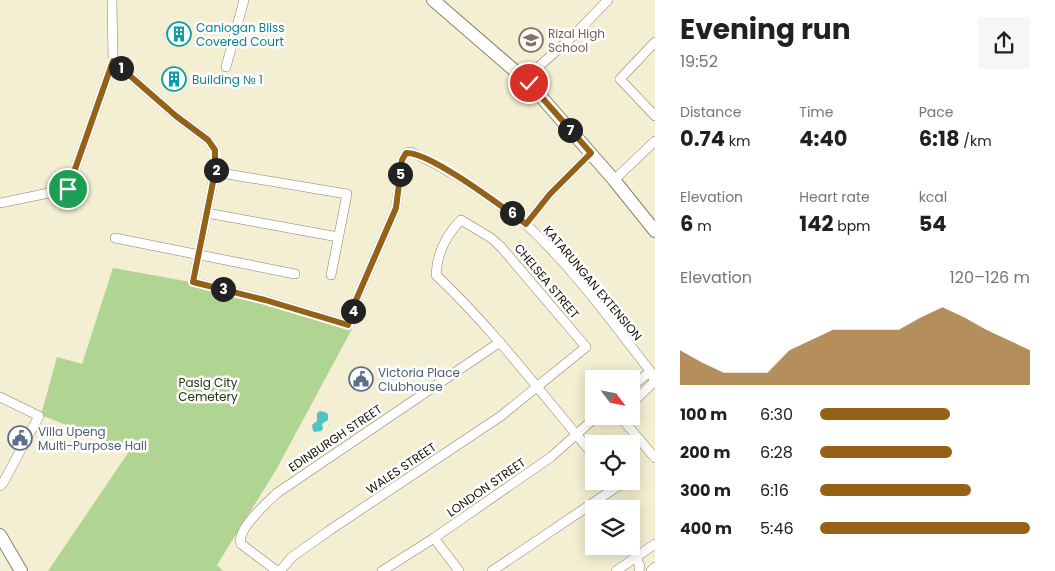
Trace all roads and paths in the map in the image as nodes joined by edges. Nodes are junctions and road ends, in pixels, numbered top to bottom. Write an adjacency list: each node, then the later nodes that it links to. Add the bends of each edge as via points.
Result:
1 (112, 0): 6 (street)
2 (244, 0): 7 (street)
3 (433, 0): 8 (main road)
4 (608, 0): 8 (street)
5 (655, 42): 9 (street, via 620,78)
6 (113, 61): 12 (street, via 208,140 215,150); 14 (street, via 68,189)
7 (226, 67)
8 (525, 79): 11 (main road)
9 (654, 115)
10 (655, 141): 13 (street)
11 (591, 153): 13 (main road); 16 (street, via 550,194)
12 (215, 172): 15 (street); 18 (street, via 347,194)
13 (614, 180): 17 (main road)
14 (0, 204)
15 (207, 213): 18 (street); 20 (street)
16 (526, 224): 20 (street, via 448,170 410,152 404,155 396,208 348,325 193,282); 27 (street, KATARUNGAN EXTENSION, via 594,299 654,376 653,383)
17 (655, 231)
18 (338, 237): 22 (street)
19 (115, 238): 20 (street)
20 (198, 255): 21 (street)
21 (295, 274)
22 (331, 275)
23 (500, 342): 26 (street); 26 (street, CHELSEA STREET, via 436,275 442,245 461,220 501,247 586,347); 42 (street, EDINBURGH STREET, via 277,493 254,515 241,535 240,544)
24 (646, 375): 25 (street)
25 (640, 380)
26 (538, 387): 31 (street); 42 (street, WALES STREET, via 292,557)
27 (640, 395)
28 (0, 397): 34 (street, via 39,416)
29 (589, 425): 31 (street, LONDON STREET)
30 (627, 425): 33 (street)
31 (577, 436): 32 (street); 37 (street, LONDON STREET)
32 (585, 445)
33 (655, 458)
34 (0, 486)
35 (612, 490): 45 (street)
36 (0, 535): 41 (main road)
37 (434, 538): 43 (street, LONDON STREET); 44 (street)
38 (655, 544): 39 (street)
39 (636, 558): 46 (street); 47 (street)
40 (655, 567): 48 (street)
41 (21, 571)
42 (279, 571)
43 (382, 571)
44 (459, 571)
45 (492, 571)
46 (616, 571)
47 (639, 571)
48 (651, 571)

